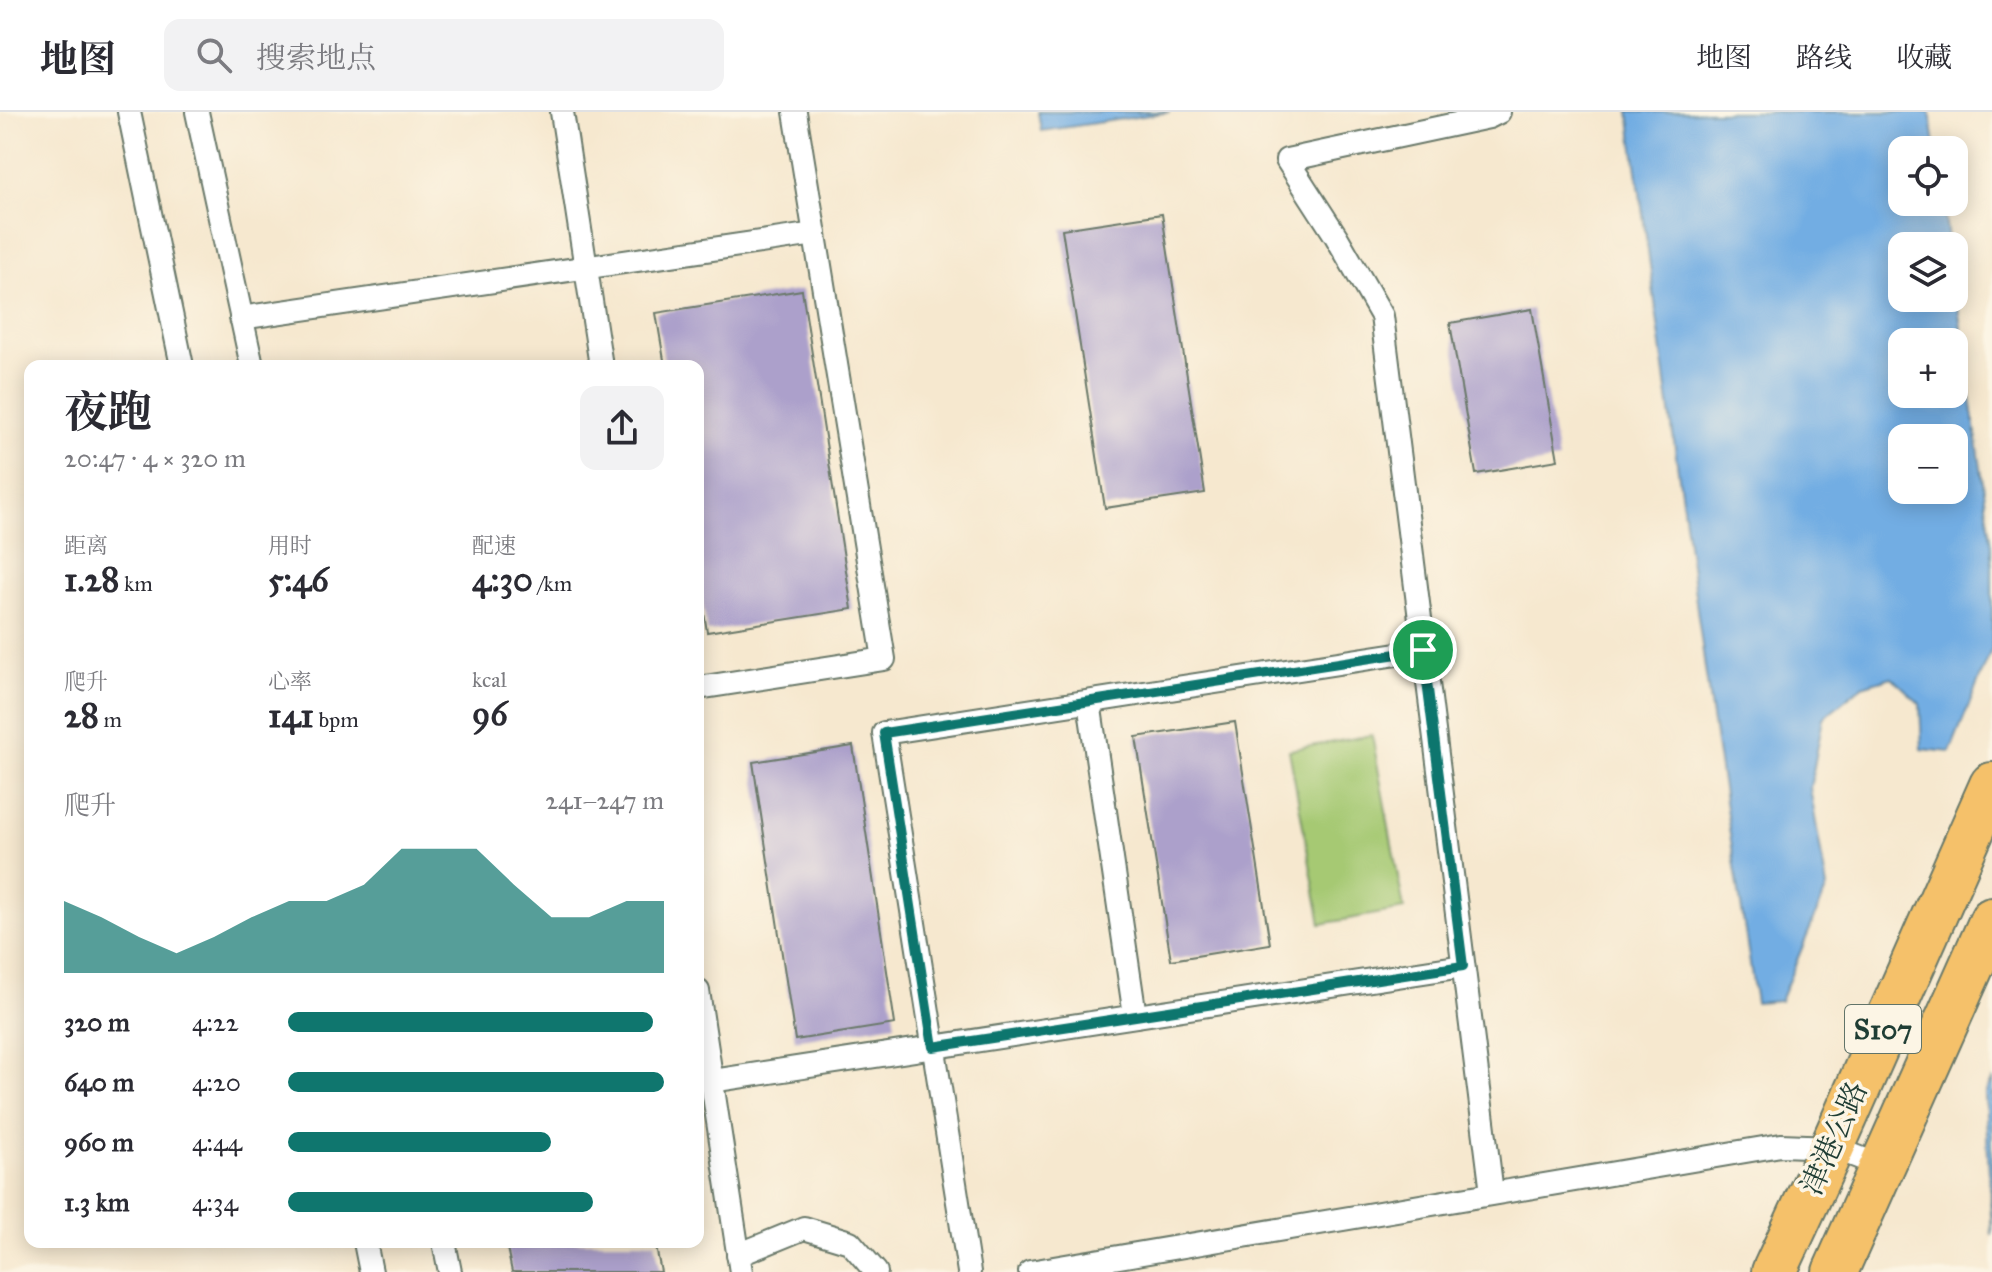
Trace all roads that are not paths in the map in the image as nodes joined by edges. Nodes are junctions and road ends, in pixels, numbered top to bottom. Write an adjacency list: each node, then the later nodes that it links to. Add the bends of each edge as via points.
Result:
1 (129, 112): 9 (lane)
2 (197, 112): 8 (lane)
3 (562, 112): 7 (lane)
4 (795, 112): 6 (lane)
5 (1499, 112): 12 (lane, via 1287,160 1382,316)
6 (815, 234): 7 (lane); 13 (lane, via 884,659)
7 (586, 268): 8 (lane); 11 (lane)
8 (241, 318): 10 (lane)
9 (181, 360)
10 (251, 360)
11 (600, 360)
12 (1423, 650): 14 (lane); 17 (lane)
13 (704, 687)
14 (1089, 702): 18 (lane); 20 (lane, via 884,733)
15 (1992, 785): 22 (main road, 津港公路 / S107)
16 (1992, 920): 23 (main road, 津港公路 / S107)
17 (1463, 966): 18 (lane); 24 (lane)
18 (1135, 1016): 20 (lane)
19 (704, 1030): 21 (lane)
20 (933, 1047): 21 (lane); 31 (lane)
21 (712, 1081): 27 (lane)
22 (1832, 1147): 23 (lane); 24 (lane, via 1781,1145); 33 (main road, 津港公路 / S107)
23 (1881, 1166): 34 (main road, 津港公路 / S107)
24 (1492, 1193): 32 (lane)
25 (366, 1248): 28 (lane)
26 (445, 1248): 29 (lane)
27 (740, 1263): 30 (lane, via 804,1228 850,1242)
28 (371, 1272)
29 (450, 1272)
30 (876, 1272)
31 (969, 1272)
32 (1030, 1272)
33 (1774, 1272)
34 (1835, 1272)

